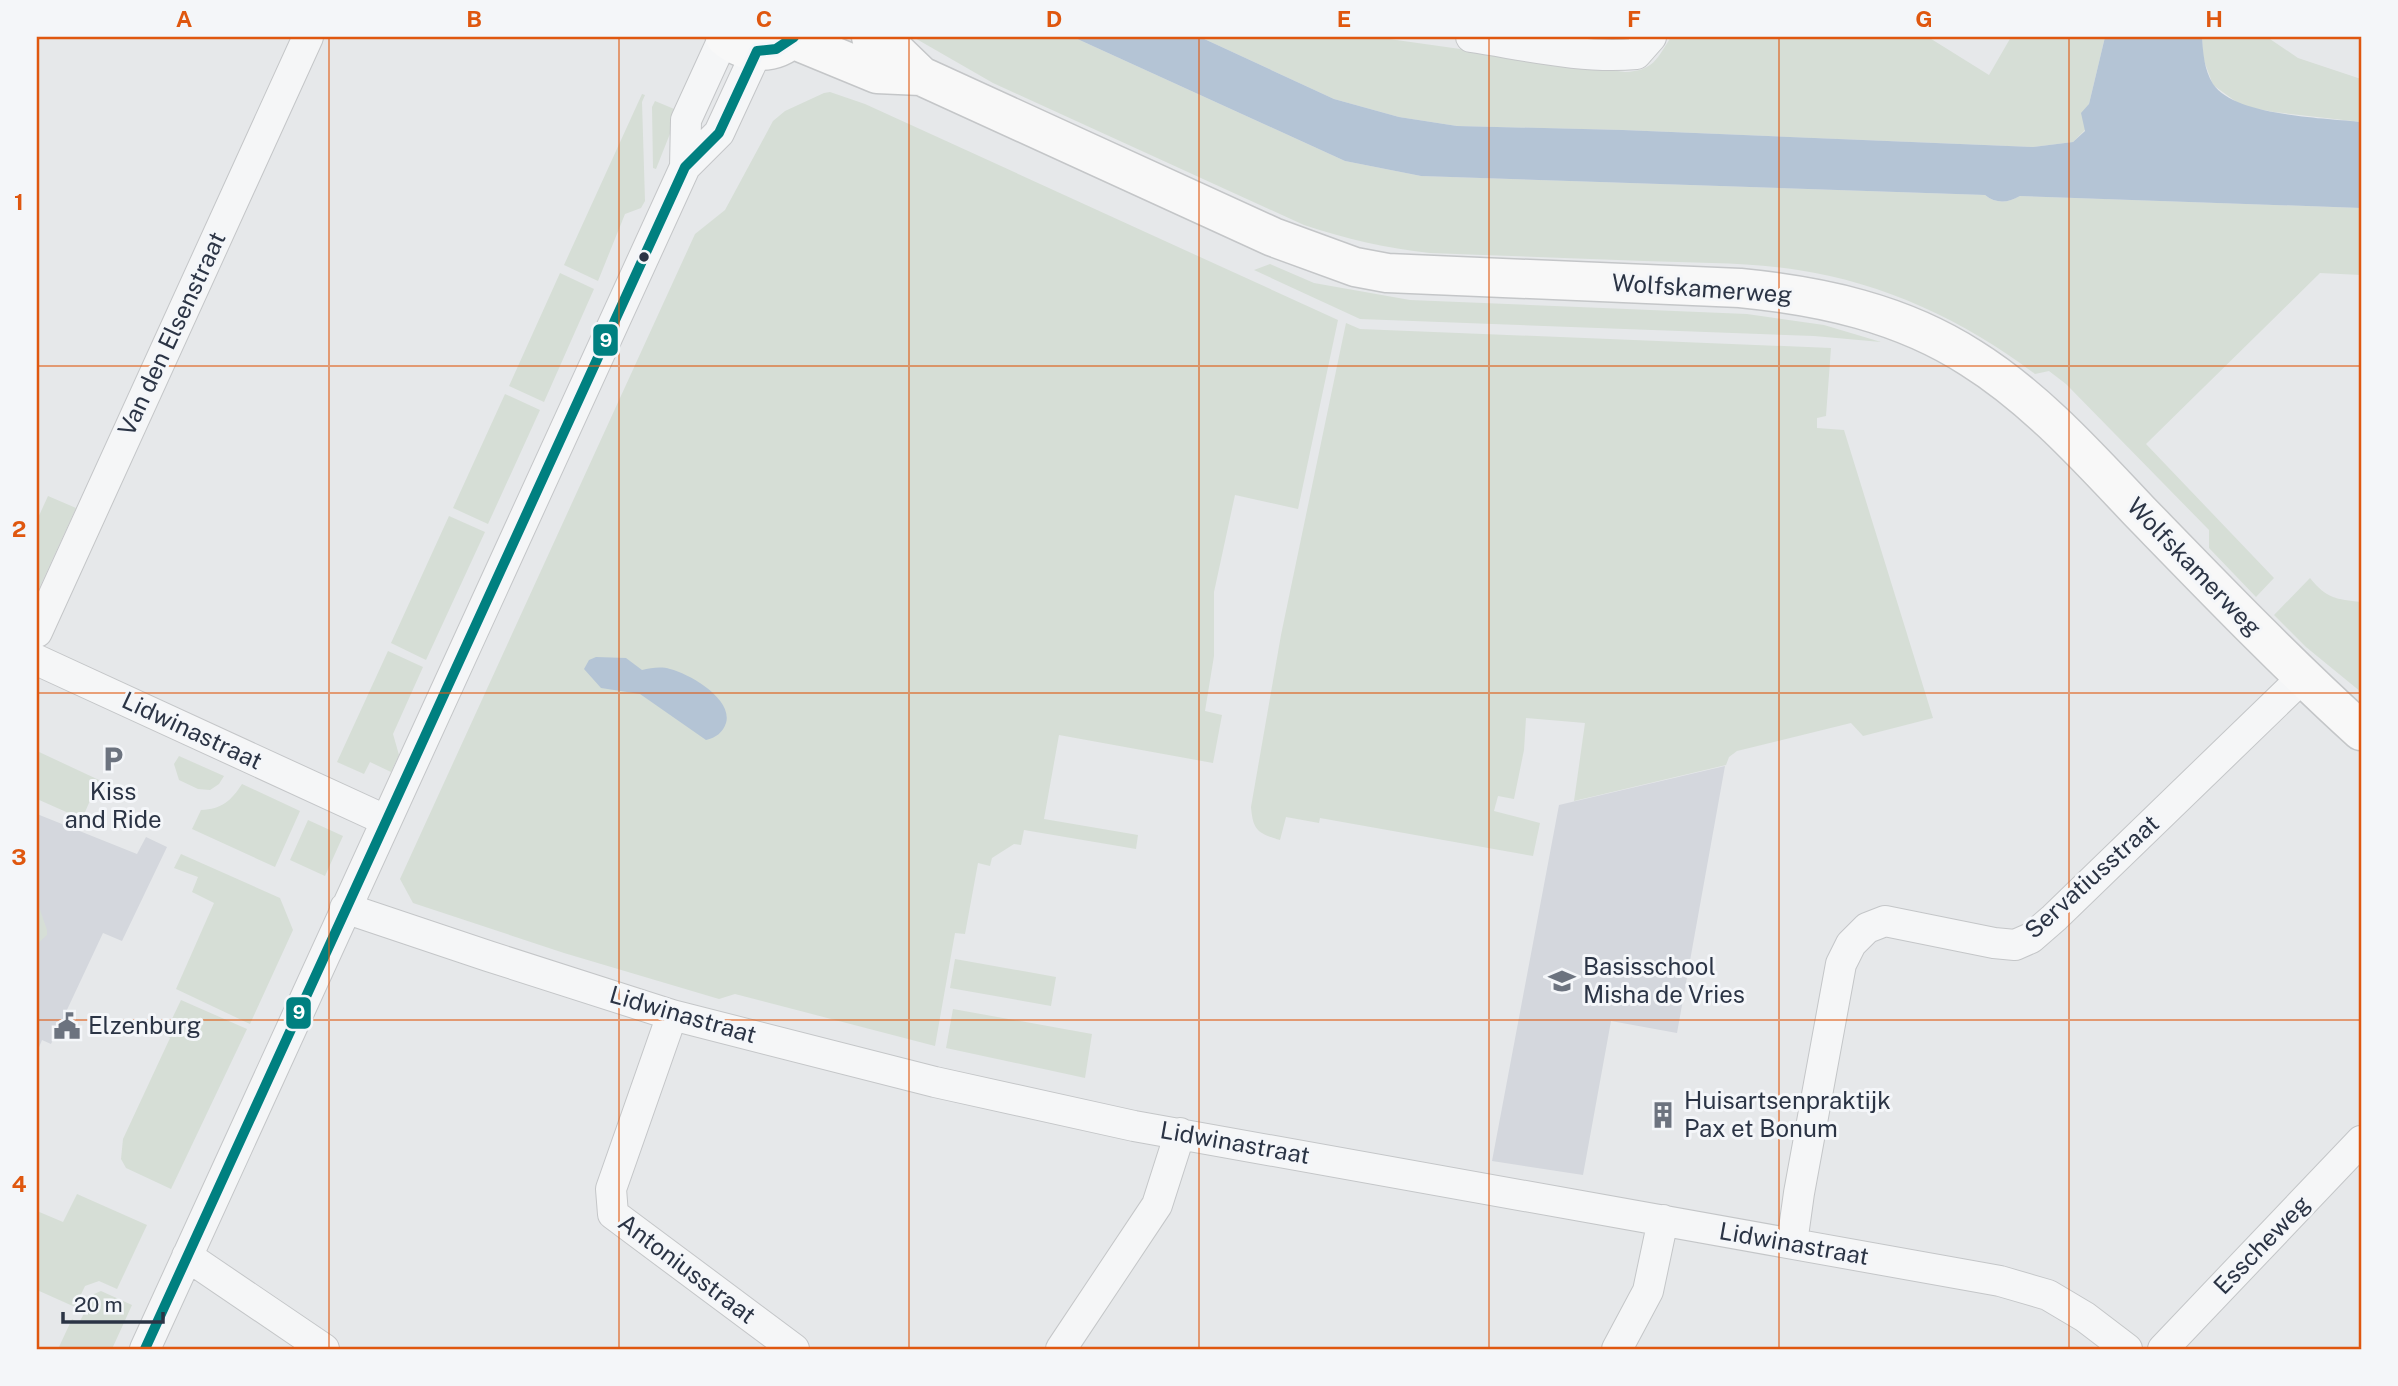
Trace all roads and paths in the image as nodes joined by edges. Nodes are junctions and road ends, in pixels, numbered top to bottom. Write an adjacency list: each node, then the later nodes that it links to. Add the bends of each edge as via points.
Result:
1 (308, 37): 8 (street, Van den Elsenstraat)
2 (871, 37): 7 (main road, Wolfskamerweg, via 890,46)
3 (1471, 37): 4 (street, via 1617,56 1636,54)
4 (1651, 37)
5 (793, 38): 6 (main road, via 776,49); 7 (main road, Wolfskamerweg, via 877,74)
6 (735, 42): 12 (street, via 719,133 685,167)
7 (921, 76): 10 (main road, Wolfskamerweg, via 1273,237 1355,267 1387,273 1751,289 1842,303 1901,322 1969,356 2031,402)
8 (37, 632)
9 (37, 660): 12 (street, Lidwinastraat)
10 (2302, 678): 11 (main road, Wolfskamerweg); 18 (street, Servatiusstraat, via 2031,938 2015,944 1994,943 1885,921 1867,928 1851,944 1841,964)
11 (2361, 731)
12 (385, 820): 13 (street)
13 (345, 908): 14 (street, Lidwinastraat); 19 (street)
14 (672, 1015): 15 (street, Lidwinastraat, via 935,1082); 22 (street, Antoniusstraat, via 611,1189 613,1214)
15 (1180, 1133): 17 (street, Lidwinastraat); 23 (street, via 1157,1205)
16 (2361, 1141): 26 (street, Esscheweg)
17 (1663, 1220): 18 (street, Lidwinastraat); 24 (street, via 1648,1291)
18 (1792, 1244): 25 (street, Lidwinastraat, via 2000,1281 2048,1295)
19 (187, 1256): 20 (street); 21 (street)
20 (145, 1349)
21 (324, 1349)
22 (794, 1349)
23 (1060, 1349)
24 (1617, 1349)
25 (2127, 1349)
26 (2163, 1349)

